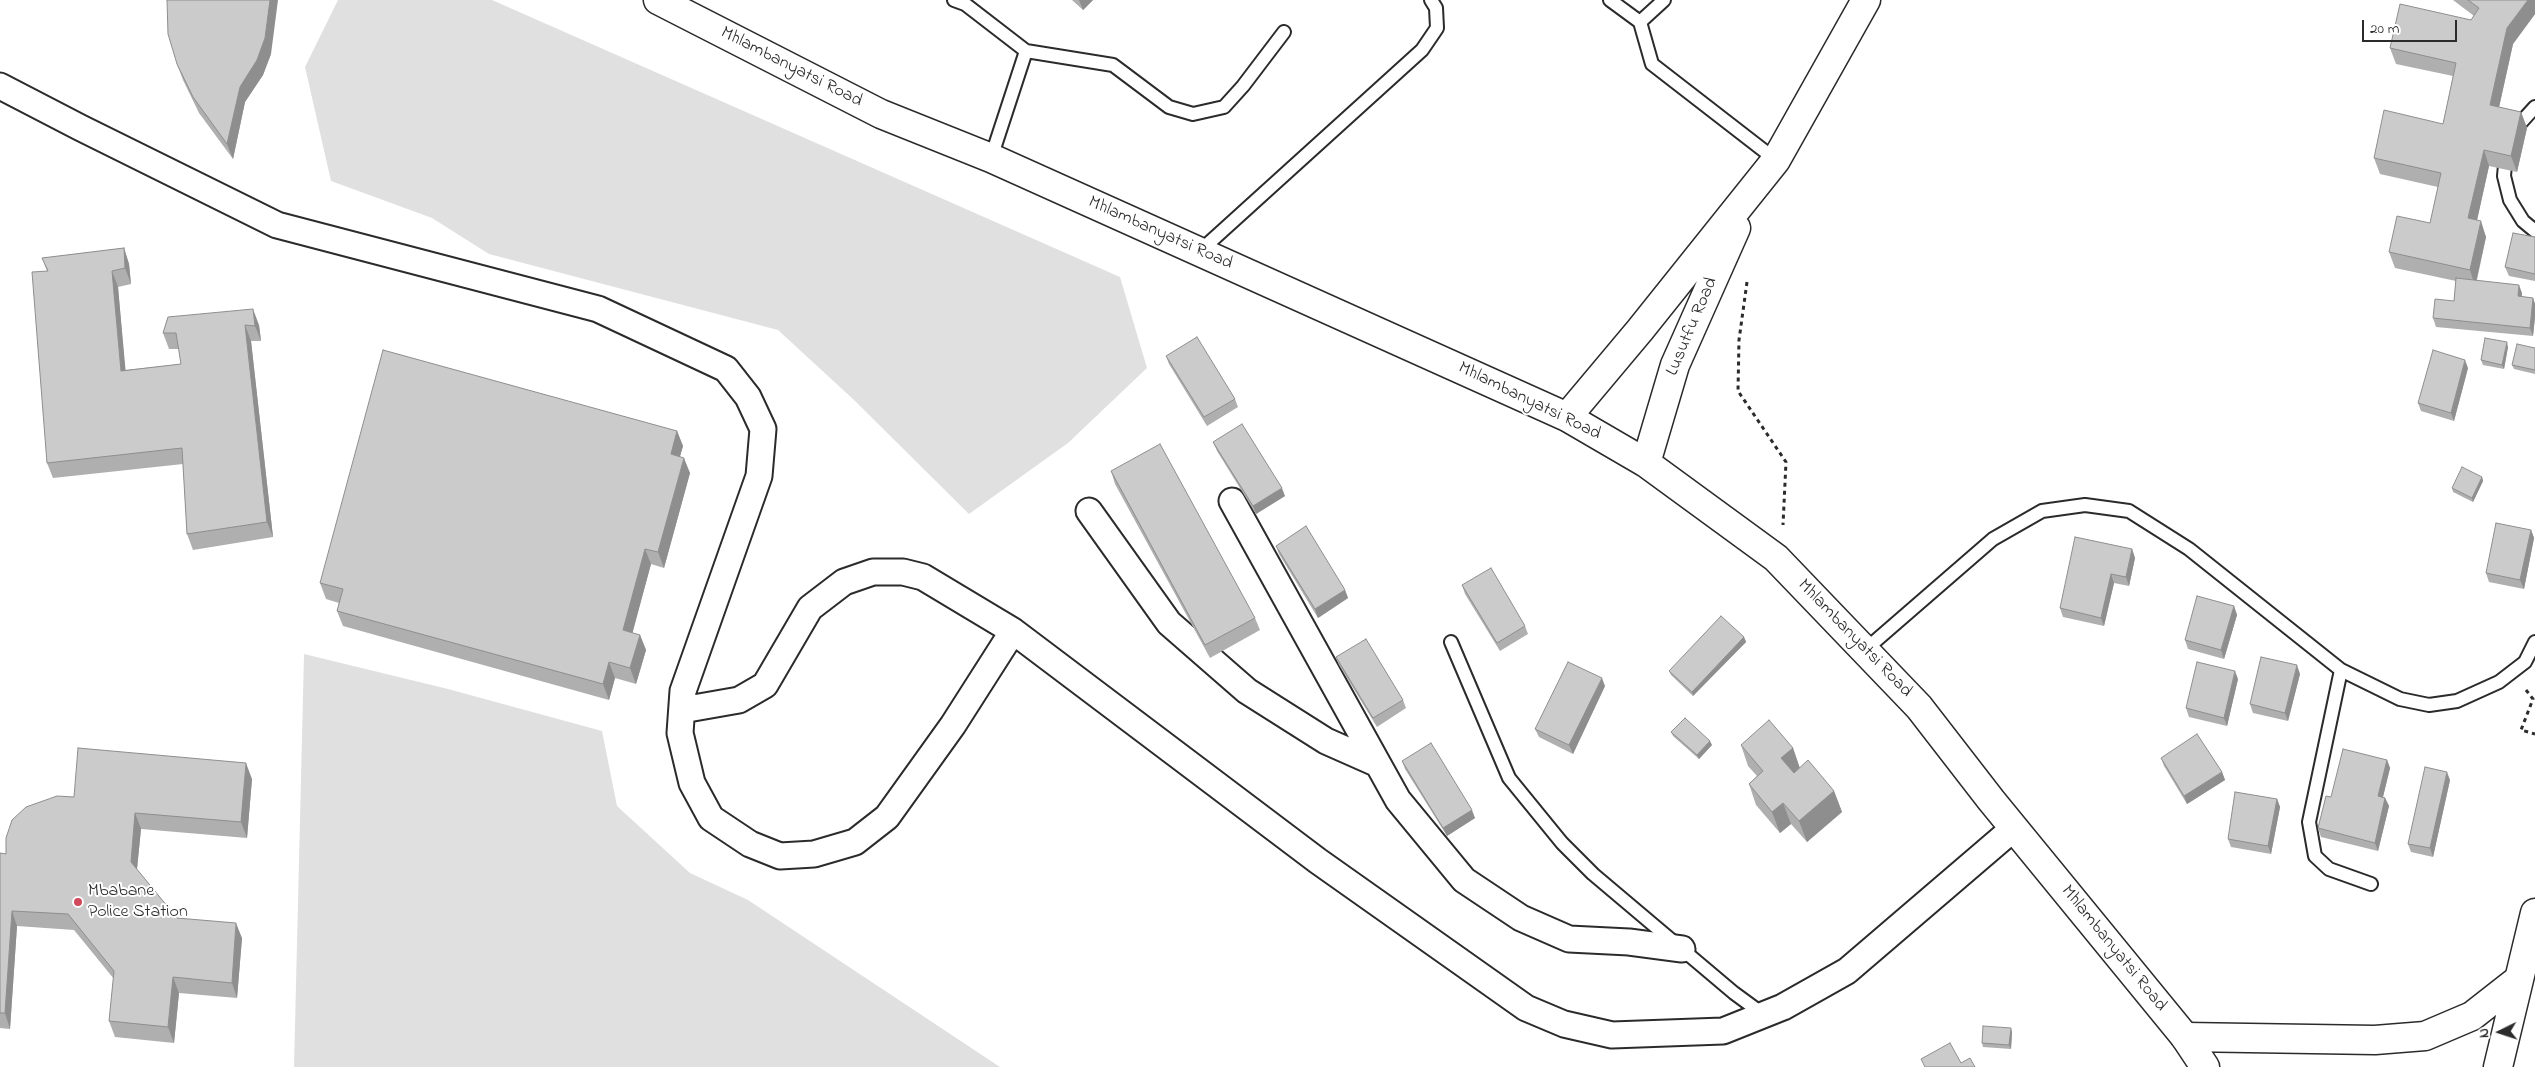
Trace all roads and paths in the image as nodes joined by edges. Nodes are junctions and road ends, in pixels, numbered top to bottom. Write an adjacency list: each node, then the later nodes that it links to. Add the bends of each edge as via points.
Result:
1 (658, 0): 12 (main road, Mhlambanyatsi Road, via 881,114)
2 (1431, 0): 16 (lane, via 1436,8 1437,28 1422,50)
3 (1610, 0): 7 (lane)
4 (1664, 0): 7 (lane)
5 (1866, 0): 13 (main road, Lusutfu Road)
6 (962, 1): 9 (lane)
7 (1640, 22): 13 (lane, via 1652,64)
8 (1284, 32): 9 (lane, via 1224,107 1193,114 1169,107 1113,65)
9 (1026, 51): 12 (lane)
10 (0, 86): 29 (street, via 277,225 598,309 726,369 748,397 763,429 759,476 683,691)
11 (2535, 107): 15 (lane, via 2515,128 2506,152 2504,176 2510,200 2523,221)
12 (991, 158): 16 (main road, Mhlambanyatsi Road)
13 (1776, 160): 14 (main road, Lusutfu Road)
14 (1751, 194): 18 (main road, Lusutfu Road); 19 (main road, Lusutfu Road, via 1675,365)
15 (2535, 231)
16 (1200, 252): 18 (main road, Mhlambanyatsi Road)
17 (1747, 277): 22 (path, via 1739,340 1738,391 1786,462)
18 (1567, 417): 19 (main road, Mhlambanyatsi Road)
19 (1646, 463): 22 (main road, Mhlambanyatsi Road)
20 (1232, 501): 31 (street)
21 (1089, 511): 31 (street, via 1169,623 1247,691 1326,741)
22 (1781, 564): 26 (main road, Mhlambanyatsi Road)
23 (1013, 631): 29 (street, via 923,577 903,572 873,572 844,582 810,608 765,684 739,700); 29 (street, via 953,725 887,817 855,842 814,854 780,856 750,844 711,818 692,783 680,733); 37 (street, via 1318,861 1526,1008 1564,1024 1612,1035 1723,1031)
24 (1452, 642): 35 (lane, via 1509,778 1592,874)
25 (2535, 642): 27 (lane, via 2525,662 2499,682 2457,701 2429,706 2400,699)
26 (1865, 650): 27 (lane, via 1993,539 2042,511 2085,504 2129,511 2182,544); 32 (main road, Mhlambanyatsi Road, via 1919,707)
27 (2342, 670): 33 (lane, via 2309,822 2315,856 2329,869)
28 (2533, 699): 30 (path, via 2521,730)
29 (682, 710)
30 (2535, 734)
31 (1378, 764): 35 (street, via 1398,800 1464,880 1520,918 1569,939)
32 (2014, 828): 37 (street, via 1847,971); 38 (main road, Mhlambanyatsi Road)
33 (2371, 884)
34 (2535, 913): 36 (main road)
35 (1682, 949): 37 (lane)
36 (2518, 980): 38 (main road, via 2472,1016 2425,1036 2375,1040); 40 (main road)
37 (1764, 1014)
38 (2185, 1038): 39 (main road, Mhlambanyatsi Road)
39 (2205, 1067)
40 (2498, 1067)

